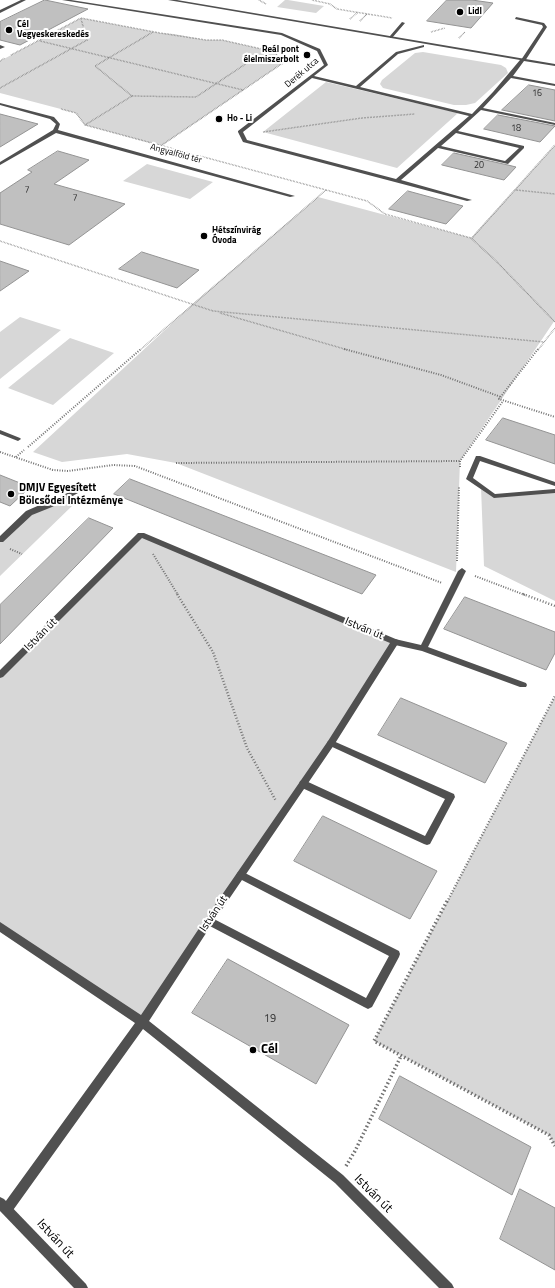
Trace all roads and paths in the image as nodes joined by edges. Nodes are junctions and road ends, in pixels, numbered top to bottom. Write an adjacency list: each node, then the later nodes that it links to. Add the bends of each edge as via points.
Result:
1 (24, 0): 5 (street)
2 (64, 0): 25 (street, Derék utca, via 282,34 319,50 326,65)
3 (170, 0): 15 (street)
4 (312, 0): 6 (path, via 330,4 337,9)
5 (0, 12)
6 (358, 12): 7 (path); 11 (path)
7 (367, 14): 10 (path); 13 (path)
8 (81, 18): 14 (path); 16 (path); 18 (path, via 87,40)
9 (516, 18): 22 (street, via 543,24 545,27)
10 (399, 19)
11 (347, 22)
12 (403, 23): 15 (street)
13 (357, 24)
14 (153, 32): 20 (path); 21 (path, via 222,40 275,52)
15 (390, 36): 17 (street); 19 (street, via 399,46)
16 (39, 41): 18 (path); 23 (path)
17 (430, 45): 19 (street); 22 (street)
18 (71, 48): 20 (path); 30 (path)
19 (397, 53): 29 (street)
20 (109, 58): 27 (path); 32 (path, via 95,66)
21 (279, 58): 27 (path, via 250,61); 31 (path, via 283,63)
22 (523, 60): 24 (street); 26 (street)
23 (0, 61)
24 (555, 65)
25 (312, 77): 29 (street); 47 (street, Derék utca, via 240,132 245,141)
26 (511, 77): 28 (street); 34 (street)
27 (216, 84): 31 (path); 32 (path, via 196,97)
28 (555, 85)
29 (358, 87): 37 (street)
30 (0, 88)
31 (244, 90): 44 (path)
32 (132, 96): 39 (path)
33 (0, 104): 40 (street, via 52,118 58,124)
34 (479, 108): 37 (street); 38 (street)
35 (61, 109): 39 (path, via 76,113)
36 (416, 114): 42 (path, via 362,118)
37 (472, 114): 41 (street)
38 (555, 124)
39 (84, 125): 44 (path)
40 (55, 131): 46 (street); 51 (street, Angyalföld tér)
41 (454, 131): 45 (street); 45 (street, via 522,147 506,163)
42 (264, 132)
43 (555, 145): 49 (path)
44 (161, 146): 48 (path)
45 (436, 146): 47 (street)
46 (0, 164)
47 (397, 181): 52 (street, Derék utca)
48 (326, 190): 53 (path, via 367,201 385,214); 55 (path)
49 (516, 190): 50 (path); 53 (path)
50 (555, 194)
51 (292, 196)
52 (469, 200)
53 (472, 238): 57 (path)
54 (0, 241): 55 (path)
55 (193, 304): 56 (path); 66 (path)
56 (213, 311): 59 (path); 60 (path, via 440,375)
57 (555, 322)
58 (555, 328): 59 (path)
59 (544, 342): 60 (path)
60 (501, 397): 61 (path, via 499,399)
61 (503, 401): 62 (path); 67 (path)
62 (555, 417)
63 (0, 432): 64 (street)
64 (18, 439)
65 (0, 452): 66 (path)
66 (16, 457): 76 (path, via 52,470 68,471 114,465 135,466 447,585)
67 (460, 461): 68 (path); 69 (path)
68 (176, 463)
69 (460, 469)
70 (555, 484): 72 (street, via 478,458 469,479 494,496)
71 (459, 485): 76 (path)
72 (555, 491)
73 (74, 492): 75 (street, via 30,513)
74 (141, 535): 78 (street, István út); 80 (street, István út); 85 (path, via 213,652 247,748)
75 (0, 540)
76 (459, 572): 77 (path); 79 (street)
77 (555, 606)
78 (395, 642): 79 (street); 83 (street, István út)
79 (423, 648): 81 (street)
80 (0, 676)
81 (523, 685)
82 (555, 696): 90 (path, via 374,1041)
83 (331, 742): 84 (street, István út); 84 (street, via 451,797 427,840)
84 (304, 784): 85 (street, István út)
85 (283, 813): 86 (street, István út)
86 (241, 875): 87 (street, István út); 87 (street, via 395,954 368,1004)
87 (209, 921): 89 (street, István út)
88 (0, 926): 89 (street, István út)
89 (142, 1022): 92 (street, István út); 93 (street, István út)
90 (401, 1056): 91 (path, via 549,1135); 92 (path, via 355,1151)
91 (555, 1146)
92 (338, 1179): 95 (street, István út)
93 (4, 1206): 94 (street, István út)
94 (82, 1288)
95 (448, 1288)

